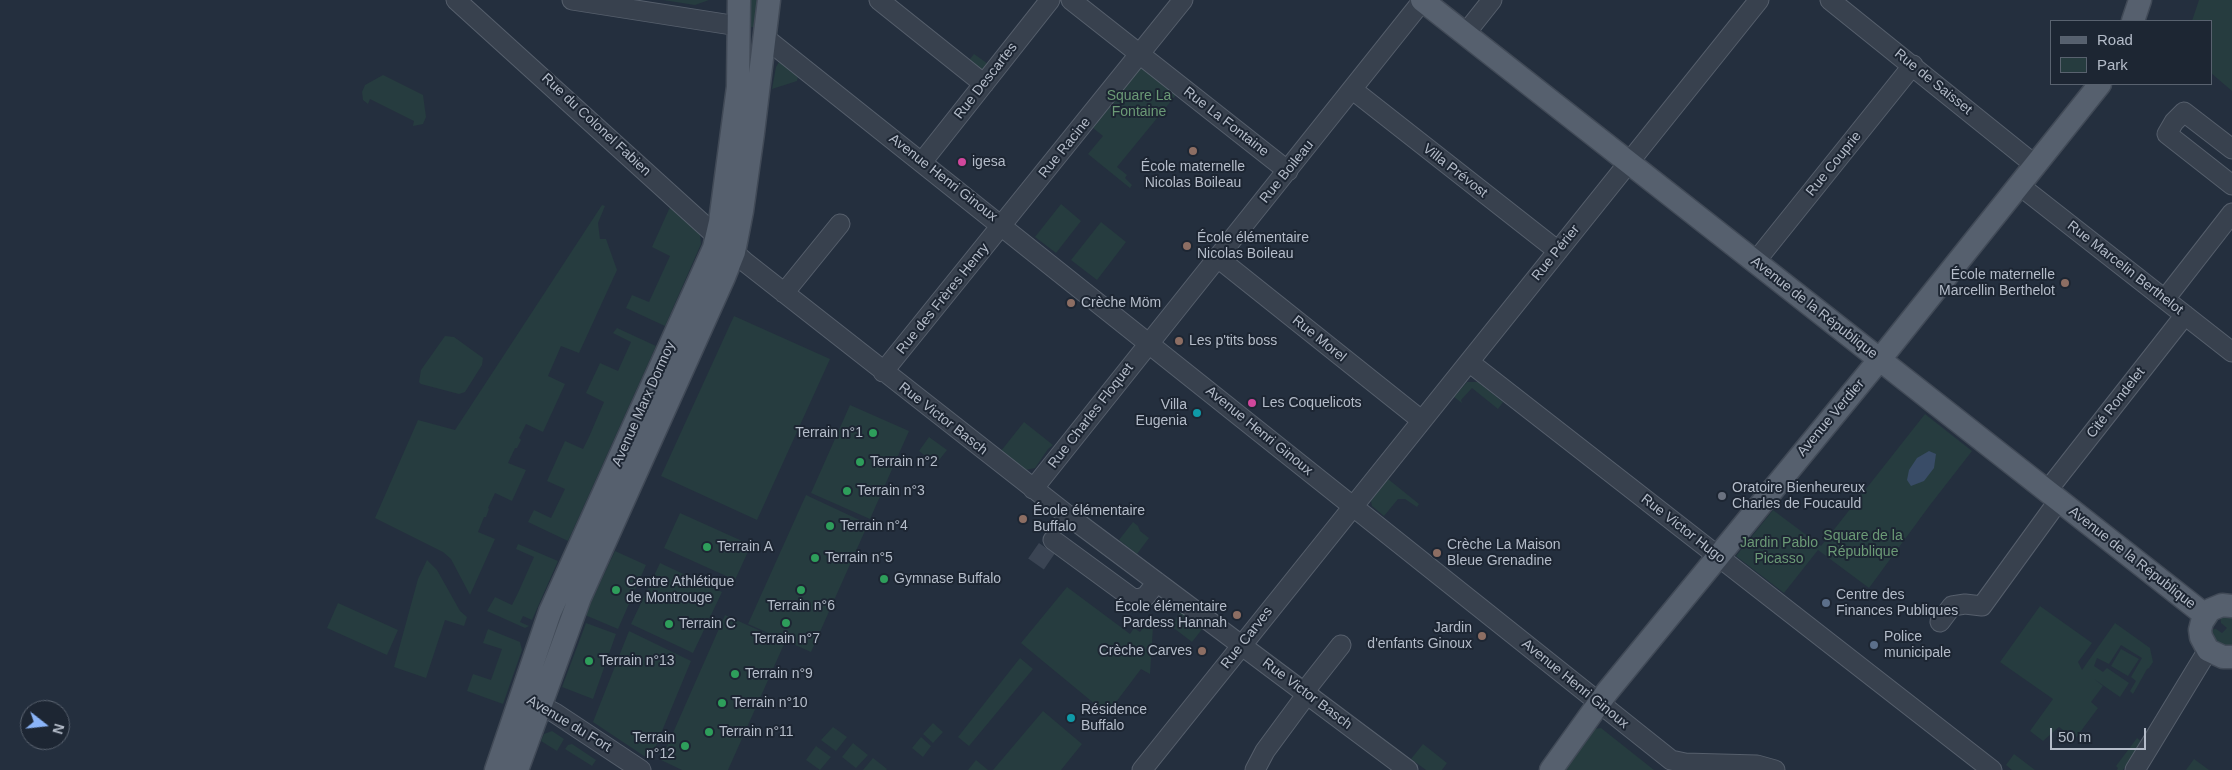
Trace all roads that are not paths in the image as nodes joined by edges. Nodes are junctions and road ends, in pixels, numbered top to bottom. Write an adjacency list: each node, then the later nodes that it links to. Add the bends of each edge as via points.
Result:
1 (456, 0): 33 (street, Rue du Colonel Fabien)
2 (572, 0): 15 (street)
3 (739, 0): 15 (main road, Avenue Marx Dormoy)
4 (769, 0): 16 (main road, Avenue Marx Dormoy)
5 (879, 0): 20 (street)
6 (1050, 0): 20 (street, Rue Descartes)
7 (1071, 0): 18 (street, Rue La Fontaine)
8 (1183, 0): 18 (street, Rue Racine)
9 (1422, 0): 17 (main road, Avenue de la République); 22 (street, Rue Boileau)
10 (1492, 0): 17 (street)
11 (1830, 0): 19 (street, Rue de Saisset)
12 (2140, 0): 14 (main road)
13 (1757, 1): 25 (street, Rue Périer)
14 (2133, 20)
15 (738, 26): 16 (main road); 33 (main road, Avenue Marx Dormoy, via 738,87)
16 (765, 34): 24 (street, Avenue Henri Ginoux); 34 (main road, Avenue Marx Dormoy)
17 (1465, 34): 25 (main road, Avenue de la République)
18 (1140, 54): 27 (street, Rue La Fontaine); 32 (street, Rue Racine)
19 (1913, 65): 26 (street, Rue de Saisset); 37 (street, Rue Couprie)
20 (984, 84): 24 (street, Rue Descartes)
21 (2099, 85): 26 (main road, Avenue Verdier)
22 (1353, 90): 27 (street, Rue Boileau); 35 (street, Villa Prévost)
23 (2232, 149): 28 (street, via 2184,112 2168,134)
24 (922, 162): 32 (street, Avenue Henri Ginoux)
25 (1628, 162): 35 (street, Rue Périer); 37 (main road, Avenue de la République)
26 (2035, 165): 29 (main road, Avenue Verdier)
27 (1288, 171): 36 (street, Rue Boileau)
28 (2232, 184)
29 (2019, 185): 39 (street, Rue Marcelin Berthelot); 43 (main road, Avenue Verdier)
30 (2232, 213): 39 (street)
31 (840, 224): 38 (street)
32 (1003, 226): 41 (street, Avenue Henri Ginoux); 45 (street, Rue des Frères Henry)
33 (717, 237): 34 (street, Rue du Colonel Fabien); 61 (main road, Avenue Marx Dormoy, via 550,612)
34 (734, 252): 38 (street, Rue Victor Basch); 61 (main road, Avenue Marx Dormoy)
35 (1558, 252): 44 (street, Rue Périer)
36 (1218, 258): 41 (street, Rue Boileau); 46 (street, Rue Morel)
37 (1755, 262): 43 (main road, Avenue de la République)
38 (784, 292): 45 (street, Rue Victor Basch)
39 (2165, 300): 40 (street, Rue Marcelin Berthelot)
40 (2185, 315): 42 (street, Rue Marcelin Berthelot); 48 (street, Cité Rondelet)
41 (1150, 343): 47 (street, Rue Charles Floquet); 49 (street, Avenue Henri Ginoux)
42 (2232, 352)
43 (1880, 359): 48 (main road, Avenue de la République); 51 (main road, Avenue Verdier)
44 (1469, 362): 46 (street, Rue Périer); 51 (street, Rue Victor Hugo)
45 (883, 372): 47 (street, Rue Victor Basch)
46 (1421, 420): 49 (street, Rue Périer)
47 (1033, 489): 50 (street, Rue Victor Basch)
48 (2053, 496): 54 (main road, Avenue de la République); 55 (street, Cité Rondelet, via 1982,606 1952,606)
49 (1352, 505): 56 (street, Rue Carves); 62 (street, Avenue Henri Ginoux)
50 (1070, 517): 52 (street, Rue Victor Basch); 52 (street, via 1050,544 1132,598 1146,596)
51 (1717, 556): 62 (main road, Avenue Verdier); 71 (street, Rue Victor Hugo)
52 (1157, 582): 56 (street, Rue Victor Basch)
53 (2232, 606): 54 (main road, via 2216,607)
54 (2205, 615): 58 (main road, via 2200,630)
55 (1940, 622)
56 (1241, 645): 60 (street, Rue Victor Basch); 66 (street, Rue Carves)
57 (1342, 645): 60 (street)
58 (2208, 650): 59 (main road, via 2223,657); 72 (street)
59 (2232, 657)
60 (1305, 693): 67 (street); 68 (street, Rue Victor Basch)
61 (531, 700): 63 (main road, Avenue Marx Dormoy); 64 (main road, Avenue Marx Dormoy); 65 (street, Avenue du Fort)
62 (1598, 703): 69 (main road, Avenue Verdier); 70 (street, Avenue Henri Ginoux, via 1671,760)
63 (496, 770)
64 (517, 770)
65 (641, 770)
66 (1142, 770)
67 (1255, 770)
68 (1408, 770)
69 (1551, 770)
70 (1775, 770)
71 (1992, 770)
72 (2135, 770)

